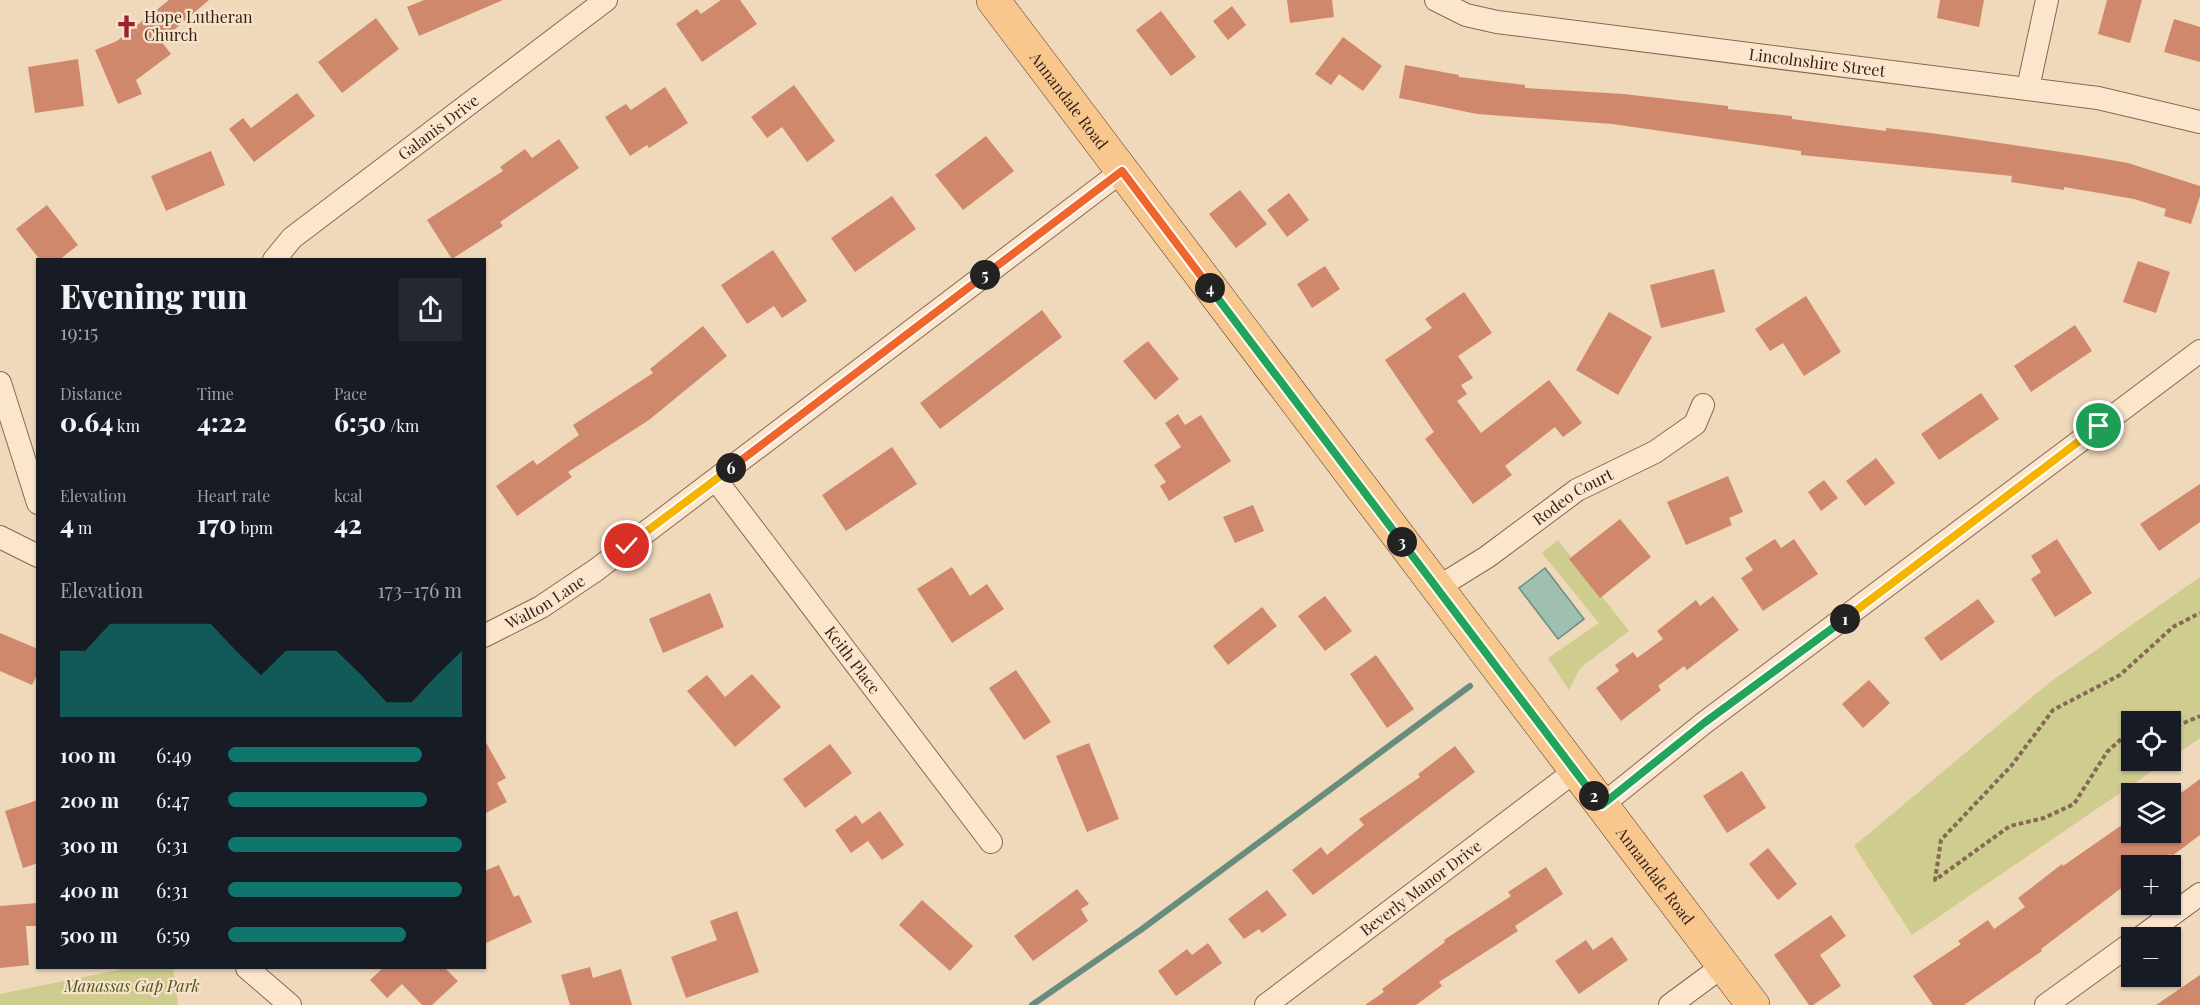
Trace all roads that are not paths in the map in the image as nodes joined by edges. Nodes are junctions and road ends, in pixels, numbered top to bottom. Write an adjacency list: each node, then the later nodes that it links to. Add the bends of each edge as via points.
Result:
1 (606, 0): 8 (street, Galanis Drive, via 292,238)
2 (993, 0): 7 (main road, Annandale Road)
3 (1436, 0): 5 (street, Lincolnshire Street, via 1466,15 1497,22)
4 (2047, 0): 5 (street)
5 (2028, 88): 6 (street, Lincolnshire Street, via 2129,104)
6 (2200, 122)
7 (1122, 171): 12 (street, Walton Lane); 16 (main road, Annandale Road)
8 (276, 258)
9 (2200, 351): 19 (street, via 1704,723)
10 (0, 383): 13 (street)
11 (1703, 405): 16 (street, Rodeo Court, via 1695,424 1655,452 1577,490 1518,535)
12 (716, 480): 17 (street, Walton Lane, via 567,589); 20 (street, Keith Place)
13 (36, 497)
14 (0, 537): 15 (street)
15 (36, 555)
16 (1437, 588): 18 (main road, Annandale Road)
17 (486, 635)
18 (1575, 771): 19 (main road, Annandale Road); 27 (street, Beverly Manor Drive)
19 (1602, 805): 24 (main road, Annandale Road)
20 (991, 842)
21 (2200, 894): 22 (street)
22 (2155, 927)
23 (2121, 951): 30 (street)
24 (1723, 966): 28 (street); 29 (main road, Annandale Road)
25 (248, 969): 26 (street)
26 (290, 1005)
27 (1266, 1005)
28 (1670, 1005)
29 (1752, 1005)
30 (2046, 1005)

